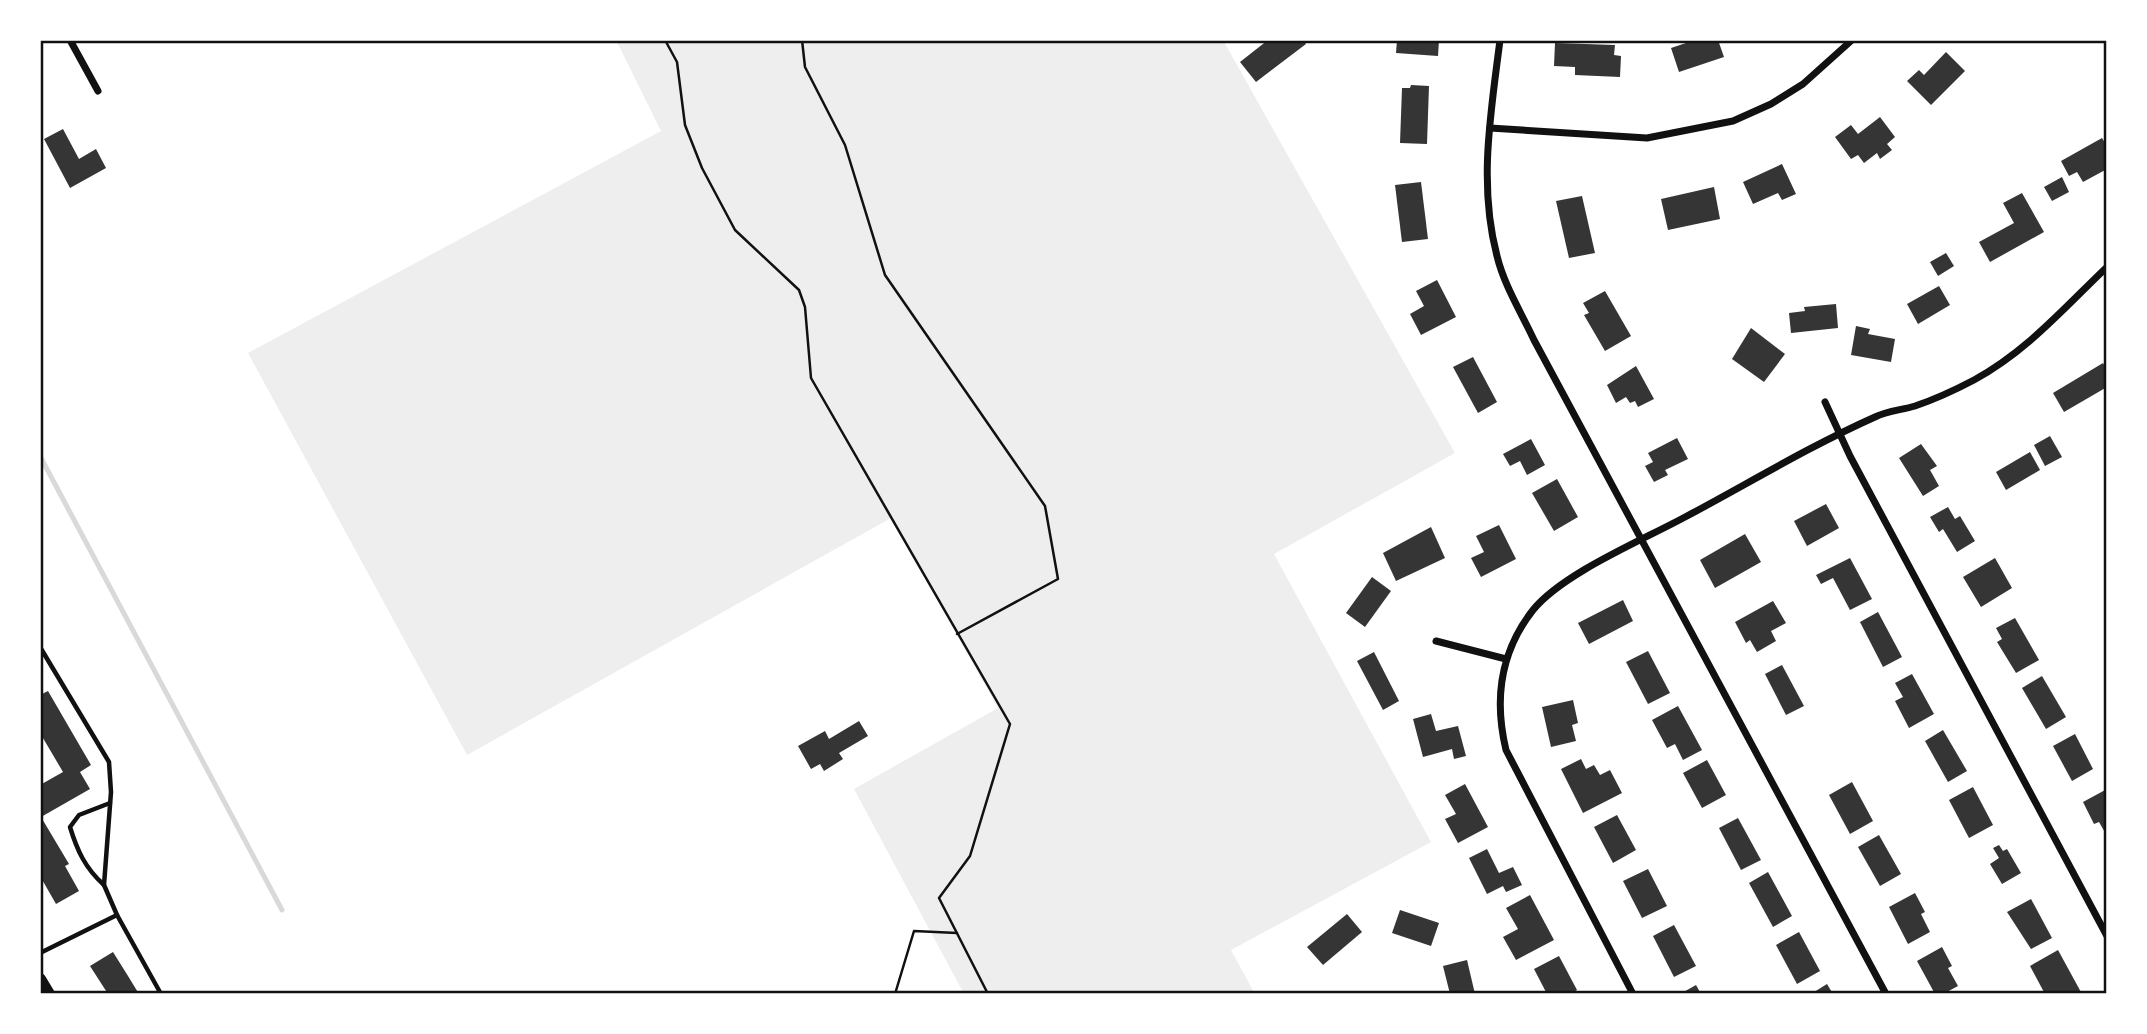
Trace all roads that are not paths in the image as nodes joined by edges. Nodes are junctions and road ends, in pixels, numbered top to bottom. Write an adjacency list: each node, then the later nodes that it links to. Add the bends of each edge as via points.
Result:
1 (70, 40): 4 (street)
2 (1500, 40): 5 (street)
3 (1852, 40): 5 (street, via 1803,84 1733,121 1647,138)
4 (98, 91)
5 (1490, 128): 9 (street, via 1488,213 1502,274)
6 (2107, 267): 8 (street, via 2050,326 2011,358 1935,399 1877,416)
7 (1825, 402): 8 (street)
8 (1840, 435): 9 (street); 16 (street)
9 (1643, 540): 12 (street, via 1545,597 1521,628); 22 (street)
10 (1436, 641): 12 (street)
11 (40, 647): 13 (lane, via 109,762)
12 (1506, 659): 21 (street, via 1499,702 1506,750)
13 (110, 803): 14 (lane); 14 (lane, via 79,815 70,827 76,850)
14 (104, 886): 15 (lane)
15 (117, 915): 17 (lane); 20 (lane)
16 (2107, 936)
17 (40, 953)
18 (40, 979): 19 (main road)
19 (48, 994)
20 (161, 994)
21 (1633, 994)
22 (1885, 994)

